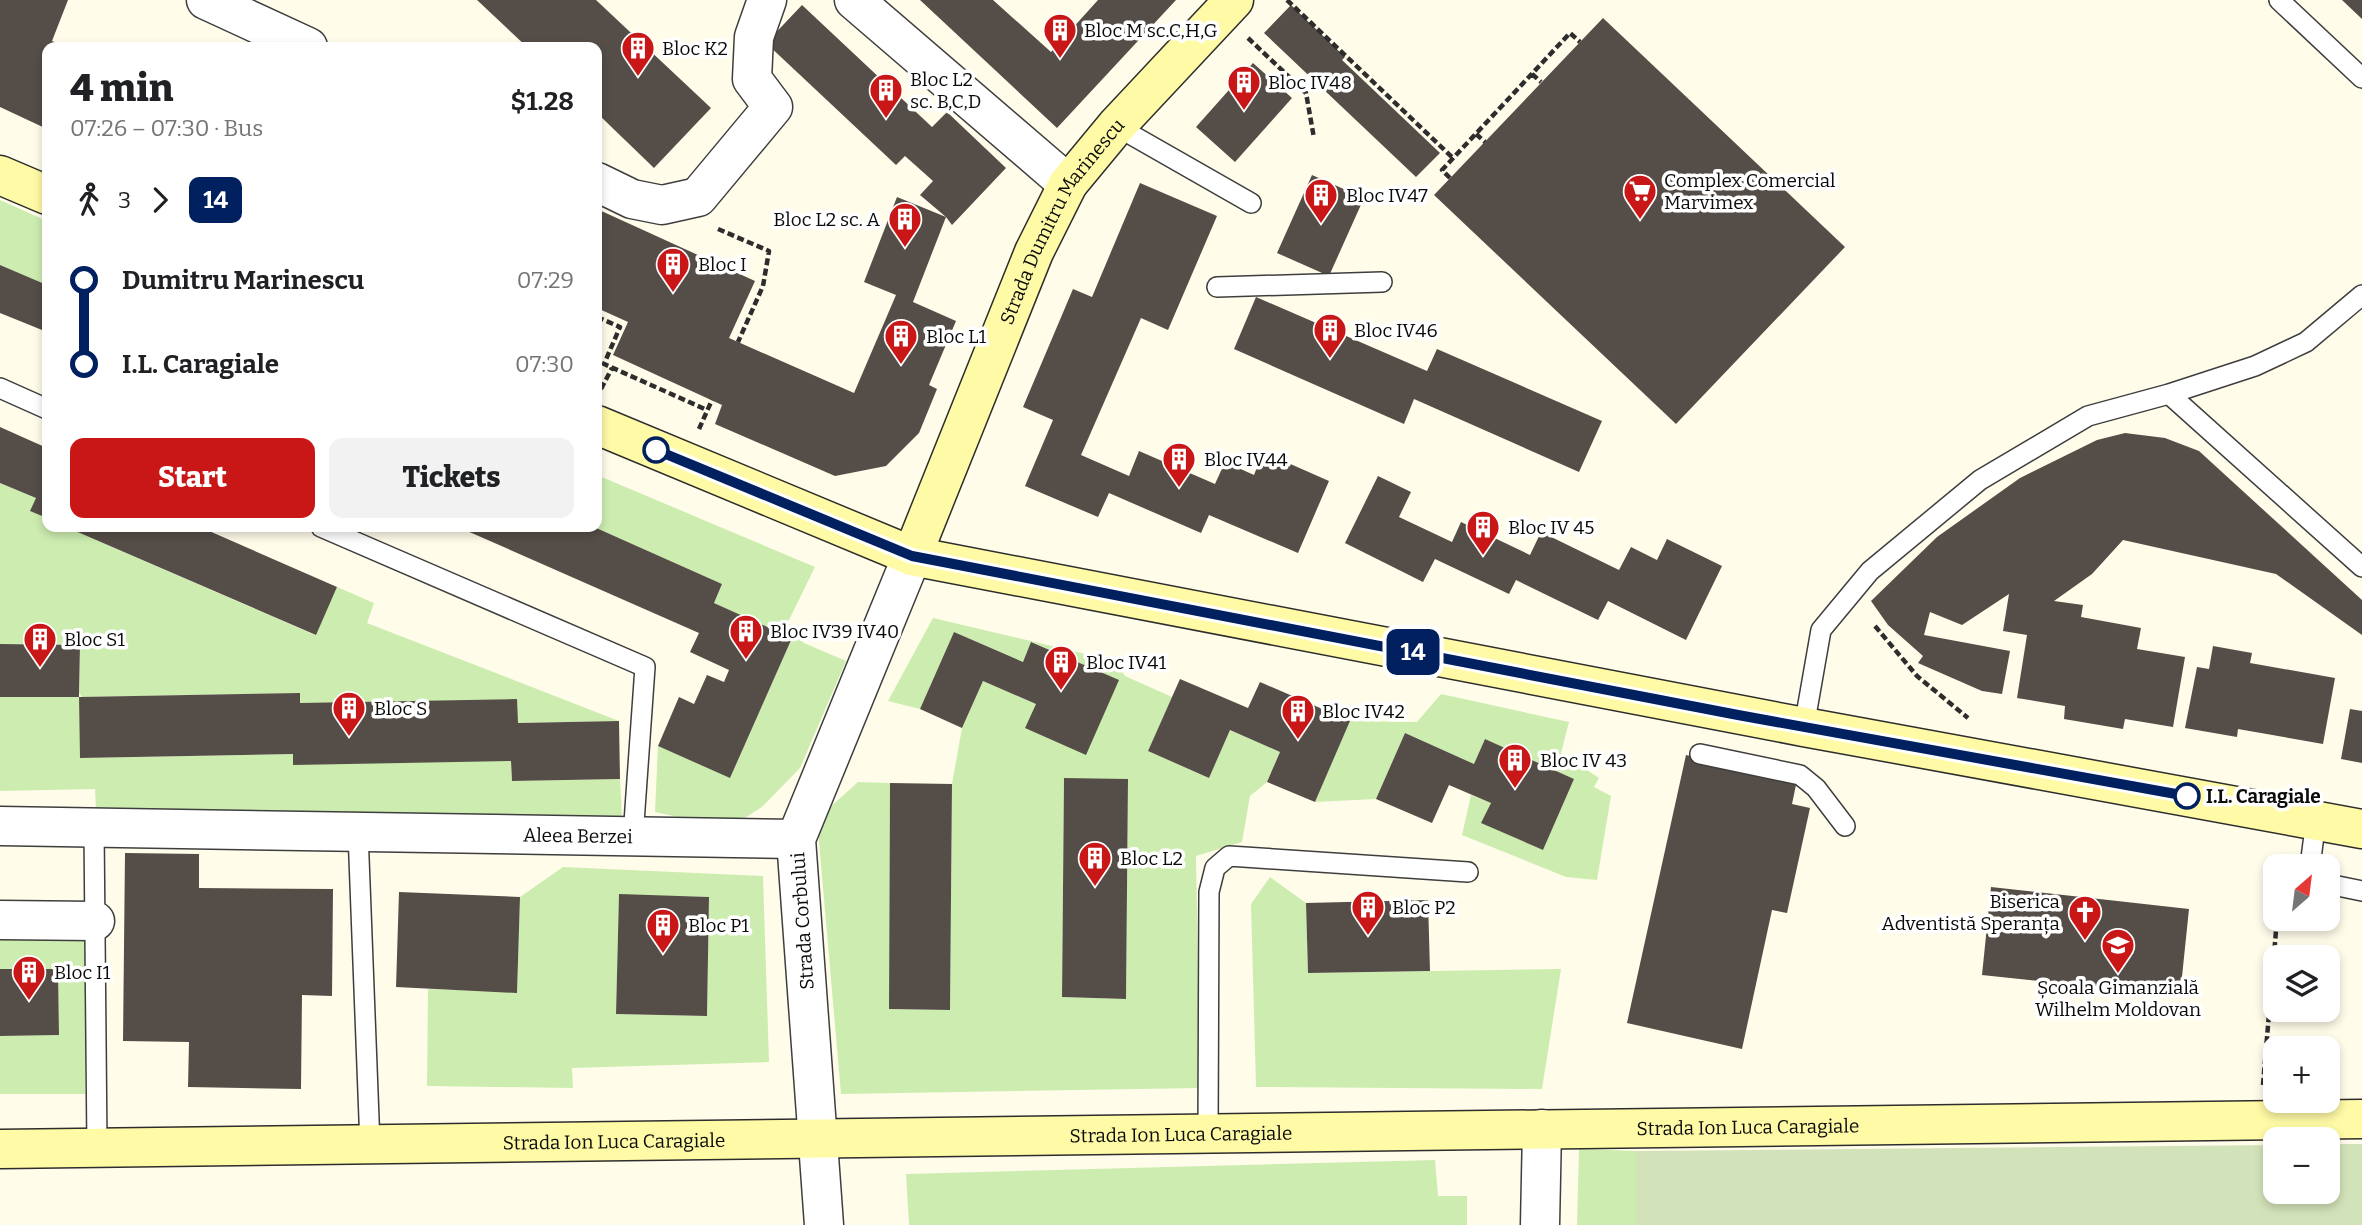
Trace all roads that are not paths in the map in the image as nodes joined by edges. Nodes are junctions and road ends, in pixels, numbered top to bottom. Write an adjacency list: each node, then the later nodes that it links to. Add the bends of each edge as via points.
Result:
1 (206, 0): 6 (street)
2 (767, 0): 10 (street, via 754,37 752,79 773,107 698,197 662,205 632,199)
3 (854, 0): 11 (street)
4 (2278, 0): 7 (lane)
5 (1237, 15): 8 (street, Strada Dumitru Marinescu)
6 (297, 42)
7 (2362, 78)
8 (1116, 126): 11 (street, Strada Dumitru Marinescu); 13 (lane)
9 (0, 175): 12 (street)
10 (602, 184)
11 (1068, 184): 22 (street, Strada Dumitru Marinescu, via 1034,252)
12 (42, 193)
13 (1251, 203)
14 (1382, 282): 15 (lane)
15 (1217, 287)
16 (2362, 295): 18 (lane, via 2305,342 2255,366)
17 (0, 388): 19 (lane)
18 (2169, 394): 23 (lane); 24 (lane, via 2088,416 1980,480 1870,571 1821,630)
19 (42, 406)
20 (602, 409): 22 (street)
21 (333, 532): 32 (lane, via 645,667)
22 (912, 556): 24 (street); 33 (street, Strada Corbului)
23 (2362, 567)
24 (1804, 727): 26 (street)
25 (1700, 754): 28 (lane, via 1800,775 1816,788)
26 (2316, 820): 30 (street); 34 (lane)
27 (0, 827): 29 (street, Aleea Berzei)
28 (1844, 827)
29 (94, 829): 31 (street, Aleea Berzei); 39 (lane)
30 (2362, 829)
31 (358, 832): 32 (street, Aleea Berzei); 44 (lane)
32 (633, 837): 33 (street, Aleea Berzei)
33 (796, 839): 43 (street, Strada Corbului)
34 (2312, 854)
35 (1468, 873): 42 (lane, via 1229,856 1214,868 1209,892)
36 (2340, 886): 37 (lane)
37 (2362, 891)
38 (0, 920): 39 (street)
39 (95, 921): 45 (lane)
40 (2362, 1119): 41 (street, Strada Ion Luca Caragiale)
41 (1542, 1129): 42 (street, Strada Ion Luca Caragiale); 48 (street)
42 (1208, 1134): 43 (street, Strada Ion Luca Caragiale)
43 (818, 1139): 44 (street, Strada Ion Luca Caragiale); 47 (street, Strada Corbului)
44 (370, 1144): 45 (street, Strada Ion Luca Caragiale)
45 (97, 1148): 46 (street, Strada Ion Luca Caragiale)
46 (0, 1149)
47 (824, 1225)
48 (1540, 1225)

